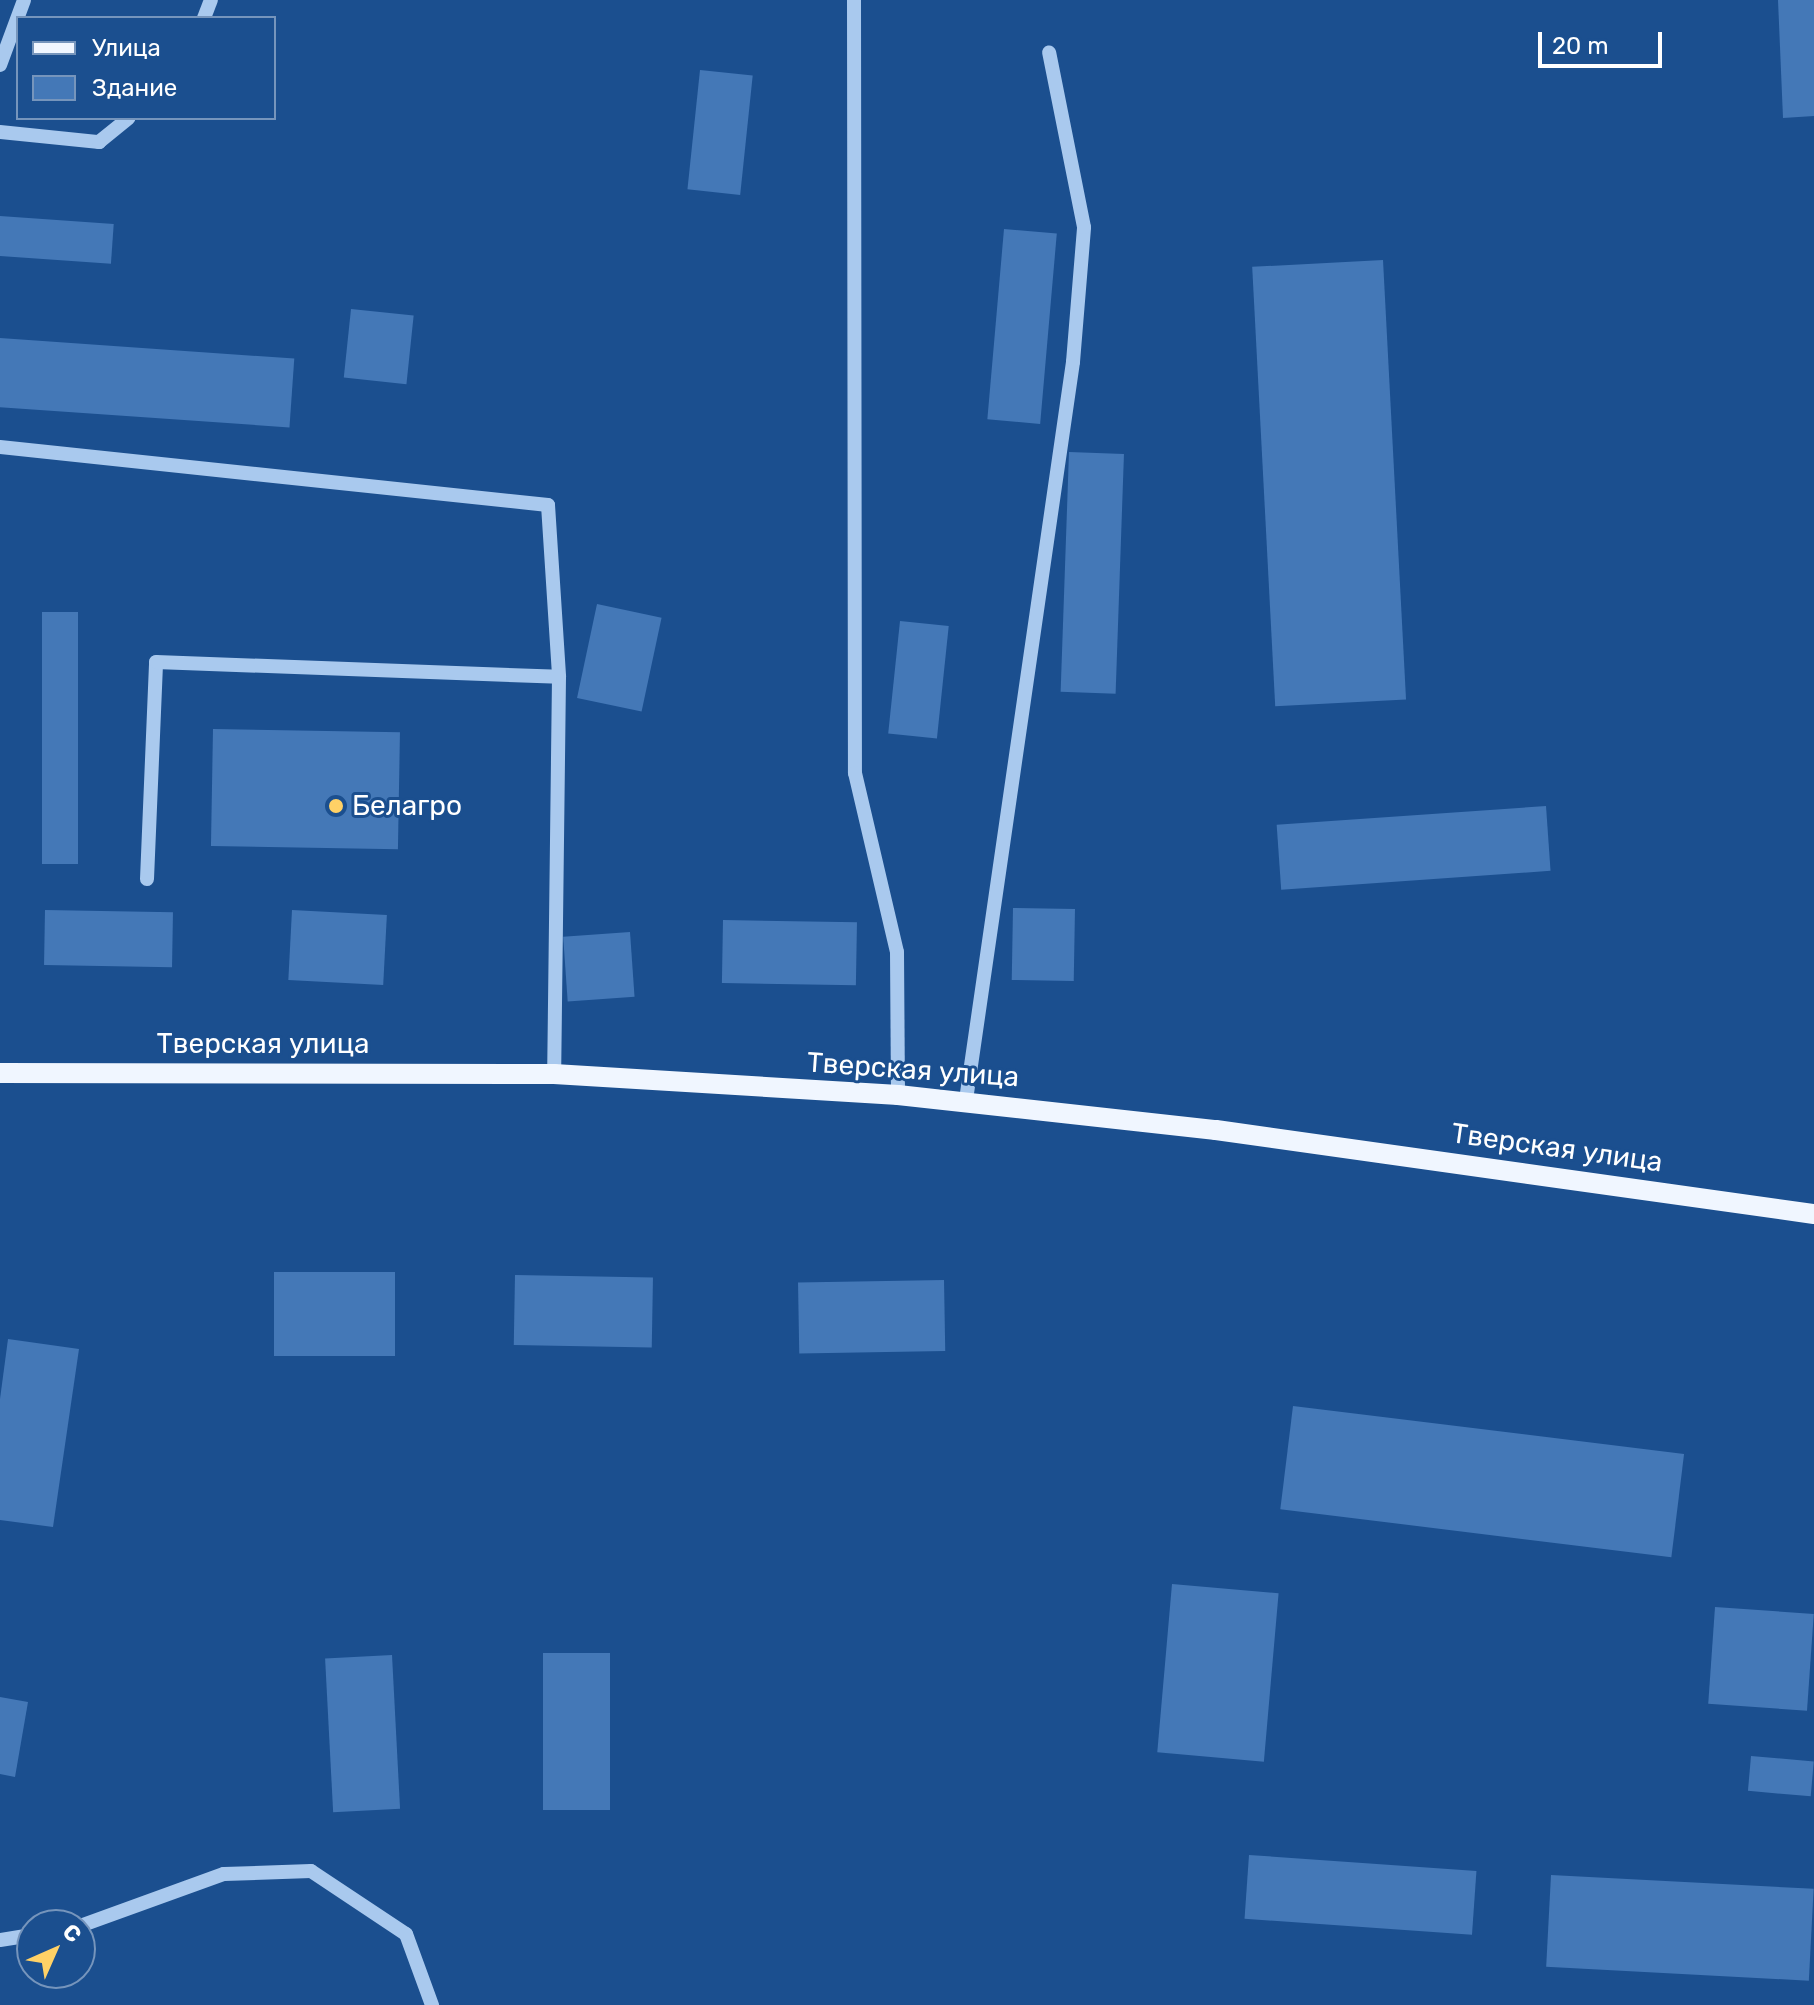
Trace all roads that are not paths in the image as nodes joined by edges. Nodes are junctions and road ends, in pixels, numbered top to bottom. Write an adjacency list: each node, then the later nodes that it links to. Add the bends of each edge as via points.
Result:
1 (854, 0): 12 (lane, via 855,773 897,952)
2 (16, 22): 4 (lane)
3 (1049, 52): 13 (lane, via 1084,227 1073,362)
4 (0, 65)
5 (126, 120): 6 (lane, via 99,142)
6 (0, 132)
7 (0, 447): 8 (lane, via 548,505)
8 (559, 677): 9 (lane, via 156,662); 11 (lane)
9 (147, 879)
10 (0, 1073): 11 (main road, Тверская улица)
11 (554, 1074): 12 (main road, Тверская улица)
12 (898, 1095): 13 (main road, Тверская улица)
13 (966, 1100): 14 (main road, Тверская улица)
14 (1814, 1214)
15 (96, 1920): 16 (lane, via 224,1874 311,1871 406,1934)
16 (432, 2005)

